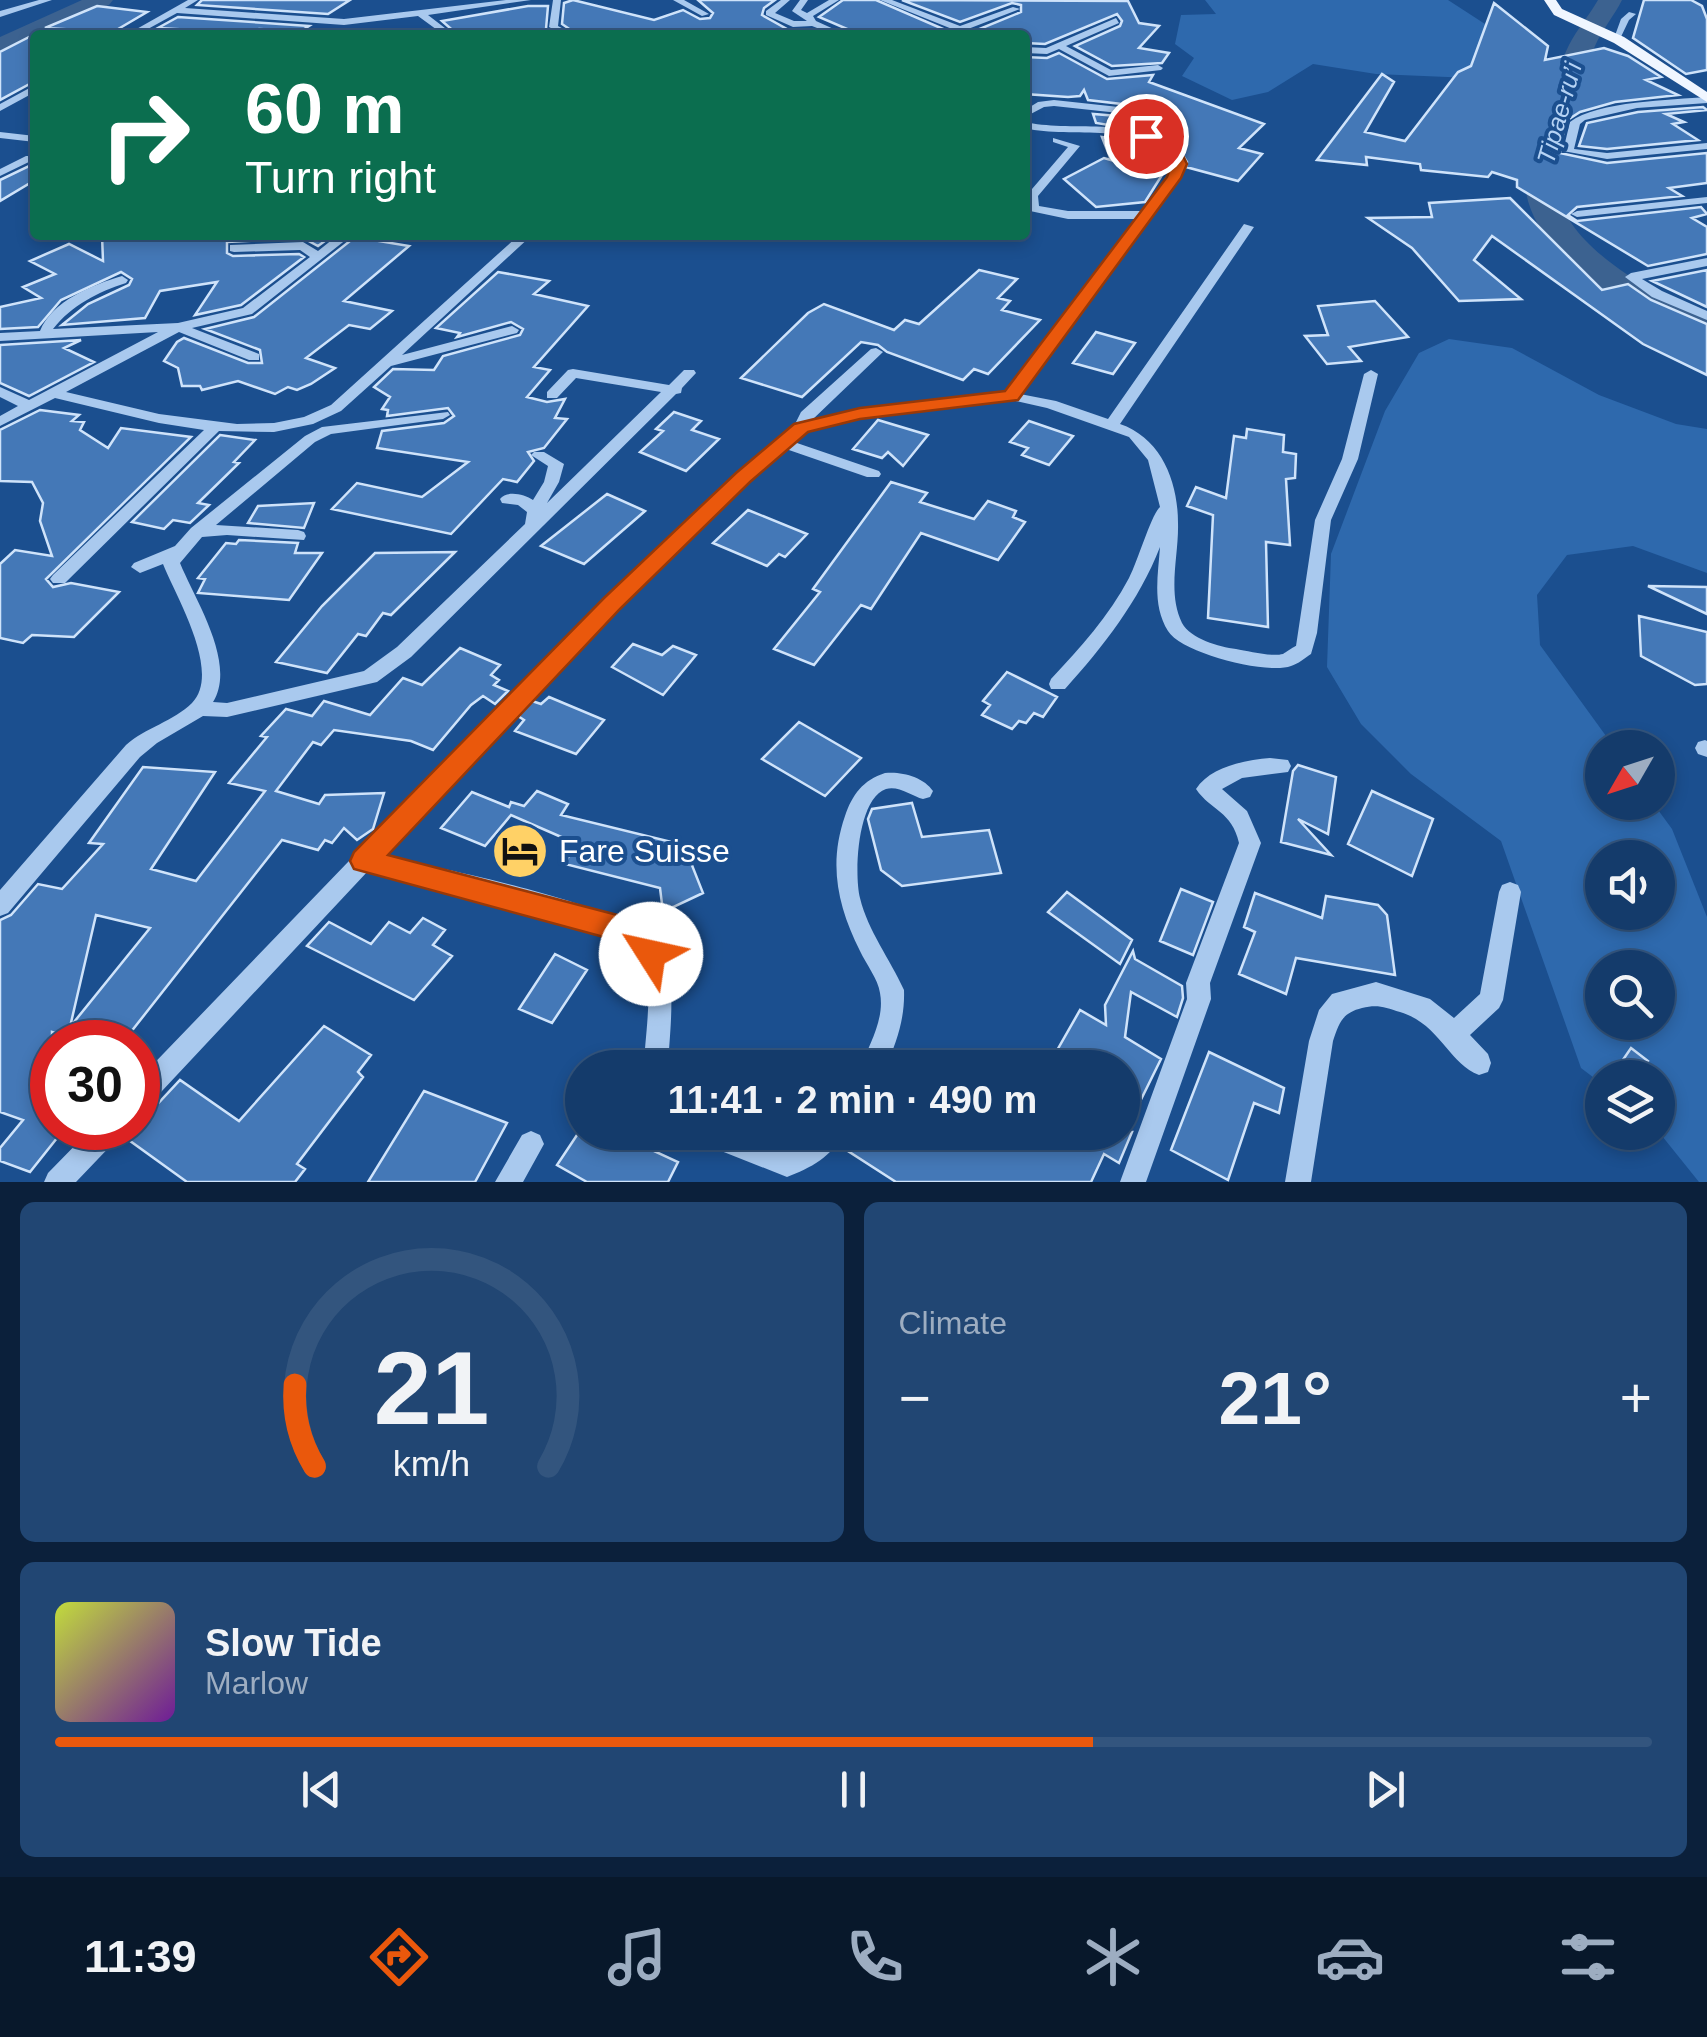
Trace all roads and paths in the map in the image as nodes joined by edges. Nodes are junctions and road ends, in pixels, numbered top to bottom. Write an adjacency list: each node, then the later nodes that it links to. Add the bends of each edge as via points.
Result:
1 (48, 0): 14 (street)
2 (194, 0): 13 (street)
3 (527, 0): 15 (street)
4 (557, 0): 26 (street, via 553,27)
5 (678, 0): 17 (street)
6 (786, 0): 16 (street)
7 (804, 0): 20 (street, via 796,11)
8 (835, 0): 20 (street)
9 (884, 0): 29 (street)
10 (411, 2): 19 (street)
11 (1554, 6): 32 (main road)
12 (1016, 9): 30 (street)
13 (176, 10): 19 (street, via 331,22); 24 (street)
14 (1, 13): 23 (street, via 17,19)
15 (420, 13): 19 (street); 25 (street)
16 (770, 13): 20 (street, via 793,24); 27 (street, via 764,16 768,22)
17 (705, 14)
18 (1632, 14): 32 (street)
19 (382, 19)
20 (811, 20): 28 (street)
21 (1004, 20): 31 (street)
22 (1116, 21): 33 (street)
23 (0, 26)
24 (139, 30)
25 (443, 30)
26 (560, 30)
27 (787, 30)
28 (832, 30)
29 (963, 30)
30 (972, 30)
31 (974, 30)
32 (1611, 36): 37 (main road)
33 (1060, 46): 34 (street); 35 (street, via 1109,73)
34 (1030, 49)
35 (1158, 68)
36 (30, 91): 40 (street)
37 (1707, 99): 47 (street, via 1582,118 1568,150 1607,156)
38 (1030, 100): 39 (street)
39 (1042, 104): 41 (street); 42 (street)
40 (0, 108)
41 (1030, 111)
42 (1128, 111)
43 (1030, 125): 52 (street, via 1164,142 1180,164)
44 (0, 135): 45 (street)
45 (30, 139)
46 (1052, 139): 52 (street, via 1075,146 1032,196 1034,208 1068,216)
47 (1707, 146)
48 (30, 158): 49 (street)
49 (0, 172)
50 (1707, 200): 51 (street)
51 (1577, 214)
52 (1145, 215): 75 (street)
53 (1248, 228): 81 (street)
54 (339, 240): 57 (street)
55 (521, 240): 68 (street)
56 (234, 248): 57 (street, via 304,246)
57 (317, 256): 61 (street, via 247,310)
58 (1707, 262): 60 (street, via 1632,274)
59 (122, 280): 63 (street, via 65,309 46,329)
60 (1707, 316)
61 (178, 327): 63 (street); 65 (street, via 126,342); 67 (street); 73 (street)
62 (512, 330): 68 (street)
63 (50, 334): 64 (street)
64 (0, 337)
65 (80, 343)
66 (876, 352): 82 (street, via 806,415)
67 (254, 356)
68 (383, 366): 80 (street, via 319,420 282,428)
69 (689, 373): 71 (street)
70 (1371, 374): 86 (street, via 1340,486 1324,514 1304,649 1286,661 1234,656 1194,644 1176,630 1165,598)
71 (676, 390): 74 (street, via 573,373); 88 (street)
72 (0, 391): 76 (street)
73 (56, 394): 76 (street); 80 (street, via 136,414)
74 (552, 395)
75 (1003, 397): 77 (street); 81 (street); 82 (street)
76 (31, 407): 79 (street)
77 (1033, 411)
78 (444, 415): 89 (street, via 327,430 310,438)
79 (0, 422)
80 (218, 424): 93 (street)
81 (1112, 424): 86 (street, via 1134,434 1155,460)
82 (801, 428): 83 (street)
83 (782, 443): 85 (street); 98 (street, via 516,700)
84 (539, 455): 88 (street, via 556,464 555,483)
85 (874, 474)
86 (1167, 496): 94 (street, via 1134,583)
87 (508, 498): 88 (street, via 522,500)
88 (533, 518): 95 (street, via 404,652 370,677 228,710)
89 (197, 532): 90 (street); 91 (street)
90 (298, 536)
91 (180, 551): 92 (street); 95 (street, via 170,562 210,648 209,691)
92 (140, 567)
93 (59, 579)
94 (1058, 684)
95 (198, 708): 100 (street, via 133,750)
96 (1281, 766): 112 (street, via 1248,766 1206,788 1234,807 1250,843)
97 (923, 791): 103 (street, via 881,781 870,788 850,833 849,896 892,990 894,1007)
98 (364, 861): 102 (street, via 634,935 651,954 656,973); 105 (street)
99 (1510, 892): 101 (street, via 1491,1000)
100 (0, 906)
101 (1453, 1035): 104 (street); 113 (street, via 1422,1007 1398,998 1376,993 1340,1002 1320,1041)
102 (656, 1050)
103 (881, 1050)
104 (1479, 1063)
105 (160, 1075)
106 (531, 1144): 111 (street)
107 (88, 1150): 110 (street)
108 (752, 1150): 109 (street, via 788,1164)
109 (813, 1150)
110 (57, 1182)
111 (508, 1182)
112 (1133, 1182)
113 (1298, 1182)

